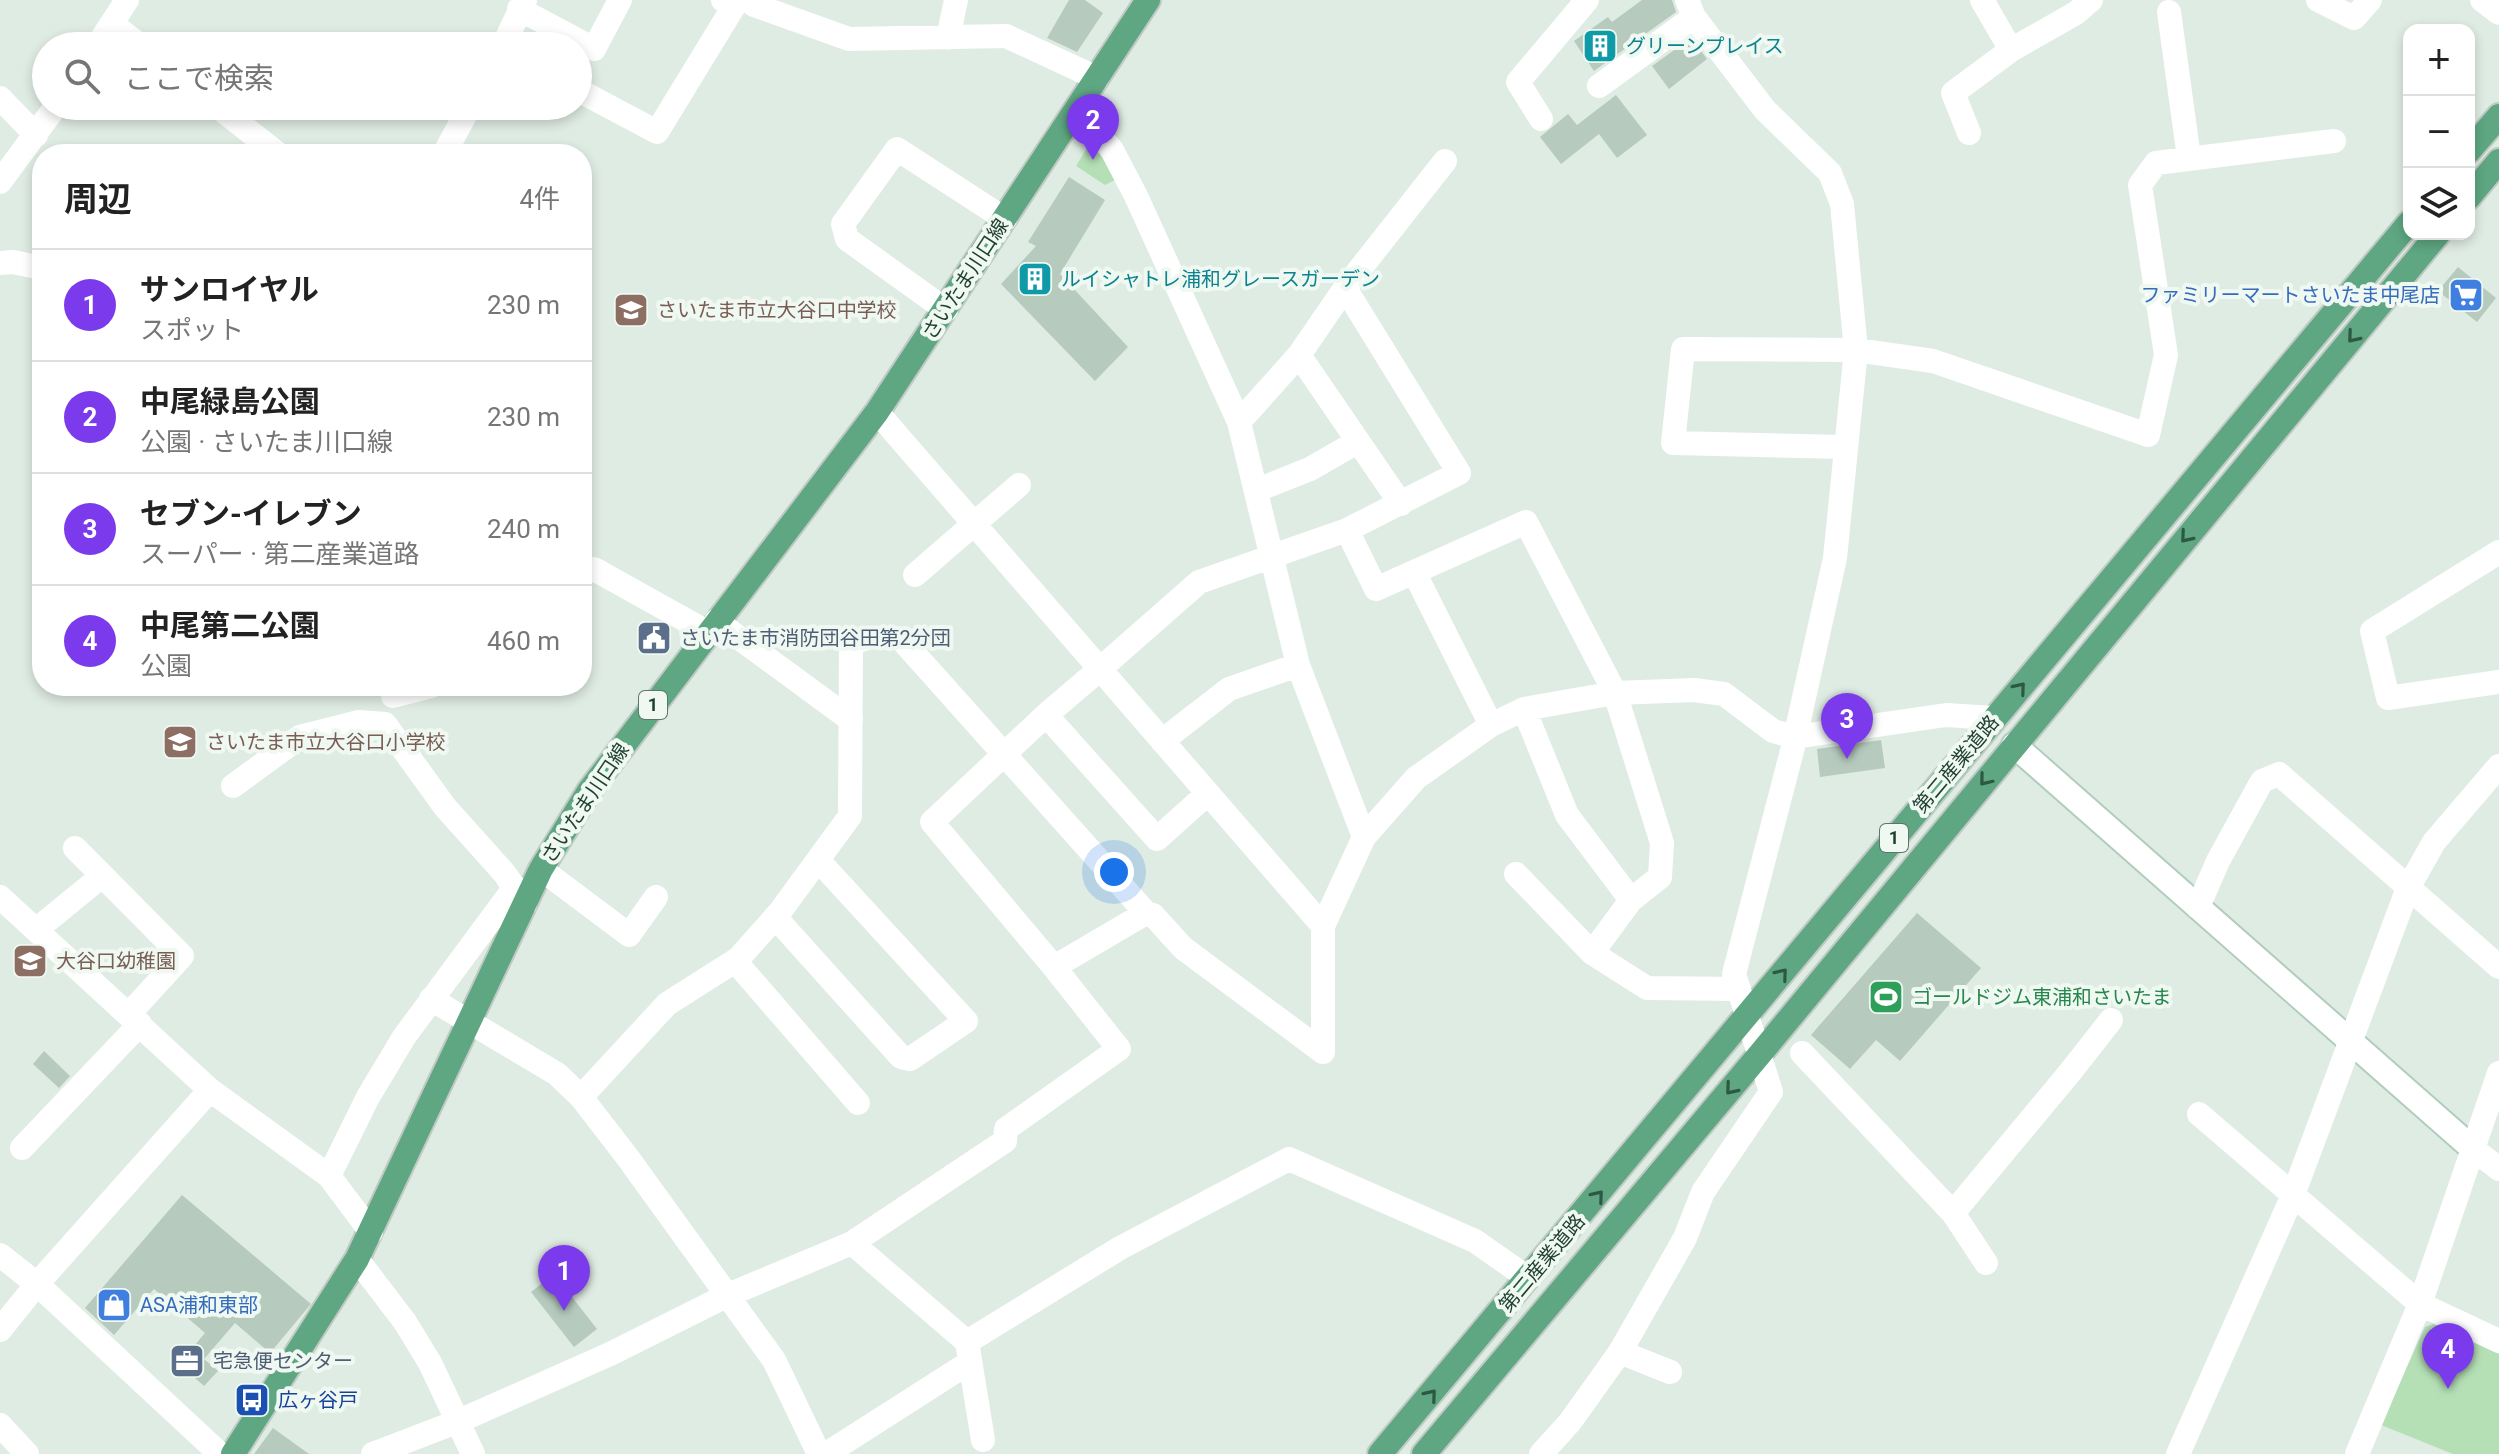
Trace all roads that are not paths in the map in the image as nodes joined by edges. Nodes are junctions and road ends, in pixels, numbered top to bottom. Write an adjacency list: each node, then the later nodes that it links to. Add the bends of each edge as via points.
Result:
1 (620, 0): 22 (street)
2 (723, 0): 26 (street, via 734,6 657,132)
3 (756, 0): 21 (street, via 754,5 849,39)
4 (956, 0): 21 (street)
5 (1148, 0): 24 (main road, さいたま川口線 / 1)
6 (1587, 0): 30 (street, via 1518,82)
7 (1982, 0): 23 (street)
8 (2091, 0): 23 (street)
9 (2318, 0): 10 (street, via 2354,18)
10 (2370, 0)
11 (2482, 0): 16 (street)
12 (522, 4): 19 (street); 20 (street)
13 (118, 8): 17 (street); 18 (street)
14 (1690, 9): 25 (street); 52 (street, via 1765,110 1830,173 1842,204)
15 (2169, 12): 40 (street)
16 (2499, 13)
17 (105, 32)
18 (133, 32)
19 (509, 32)
20 (567, 32)
21 (948, 38): 24 (street, via 1006,36)
22 (592, 48)
23 (2011, 50): 34 (street, via 1953,93)
24 (1097, 78): 28 (main road, さいたま川口線 / 1)
25 (1599, 86)
26 (592, 97)
27 (0, 98): 35 (street)
28 (1077, 109): 45 (main road, さいたま川口線 / 1); 55 (street, via 1112,150 1136,196)
29 (2499, 116): 39 (main road)
30 (1541, 119)
31 (46, 120): 35 (street)
32 (235, 120): 37 (street)
33 (462, 120): 38 (street)
34 (1969, 133)
35 (36, 135): 43 (street)
36 (2334, 141): 40 (street)
37 (265, 144)
38 (449, 144)
39 (2475, 144)
40 (2189, 158): 52 (street, via 2156,163 2140,185 2166,355 2148,435 1933,361)
41 (1445, 161): 50 (street)
42 (2499, 161): 44 (main road)
43 (0, 182)
44 (2475, 190)
45 (1005, 219): 51 (main road, さいたま川口線 / 1); 51 (street, via 897,149 843,224 847,239)
46 (2403, 230): 77 (main road, 第二産業道路 / 1, one-way to 46)
47 (2433, 240): 82 (main road, 第二産業道路 / 1, one-way to 82)
48 (0, 263): 49 (street)
49 (32, 266)
50 (1345, 288): 53 (street); 60 (street, via 1459,473)
51 (946, 310): 54 (main road, さいたま川口線 / 1)
52 (1856, 350): 57 (street); 57 (street, via 1683,349 1673,443)
53 (1299, 355): 55 (street); 56 (street)
54 (877, 412): 61 (street); 68 (main road, さいたま川口線 / 1)
55 (1239, 422): 59 (street)
56 (1357, 442): 59 (street, via 1310,469); 60 (street)
57 (1846, 447): 80 (street, via 1835,558)
58 (1019, 485): 61 (street)
59 (1257, 490): 64 (street)
60 (1401, 504): 62 (street)
61 (974, 526): 67 (street); 72 (street)
62 (1347, 530): 64 (street); 66 (street, via 1376,589)
63 (2499, 552): 73 (street, via 2372,631 2388,698)
64 (1272, 556): 71 (street); 72 (street, via 1199,582)
65 (592, 570): 68 (street)
66 (1414, 572): 74 (street, via 1526,522); 79 (street)
67 (915, 575)
68 (712, 627): 78 (street); 90 (main road, さいたま川口線 / 1, via 589,791)
69 (867, 638): 78 (street, via 851,643)
70 (902, 640): 83 (street)
71 (1298, 665): 81 (street, via 1229,689); 87 (street)
72 (1100, 669): 76 (street); 81 (street)
73 (2499, 682)
74 (1615, 693): 75 (street); 80 (street, via 1724,694 1773,731); 97 (street, via 1662,843 1660,877)
75 (1524, 709): 79 (street); 97 (street, via 1567,815)
76 (1046, 715): 83 (street); 86 (street, via 1157,839)
77 (1994, 718): 80 (street, via 1946,715); 109 (main road, 第二産業道路 / 1, one-way to 77)
78 (851, 720): 89 (street, via 850,816)
79 (1491, 725): 87 (street, via 1416,778)
80 (1795, 737): 107 (street, via 1734,974)
81 (1162, 741): 86 (street)
82 (2014, 745): 98 (street); 115 (main road, 第二産業道路 / 1, one-way to 115)
83 (1005, 753): 99 (street); 105 (street, via 932,822)
84 (2499, 766): 93 (street, via 2434,842)
85 (233, 786): 94 (street, via 300,737 359,722 385,724 445,807)
86 (1207, 794): 101 (street)
87 (1364, 837): 101 (street)
88 (75, 848): 92 (street)
89 (818, 860): 100 (street); 100 (street, via 966,1021 910,1059 901,1057)
90 (541, 869): 94 (main road, さいたま川口線 / 1); 96 (street, via 629,935)
91 (1516, 874): 103 (street)
92 (102, 876): 102 (street); 110 (street, via 182,956)
93 (2408, 888): 98 (street, via 2279,774 2262,781); 106 (street); 113 (street)
94 (520, 895): 108 (street); 112 (main road, さいたま川口線 / 1)
95 (0, 897): 102 (street)
96 (656, 897)
97 (1631, 900): 103 (street)
98 (2198, 907): 113 (street)
99 (1146, 913): 101 (street, via 1183,948 1323,1052); 105 (street)
100 (775, 917): 104 (street)
101 (1323, 926)
102 (37, 929): 110 (street)
103 (1592, 953): 107 (street, via 1647,988)
104 (735, 961): 118 (street, via 667,1004); 119 (street)
105 (1054, 967): 128 (street, via 1119,1049 1006,1129 1005,1141)
106 (2499, 967)
107 (1739, 989): 109 (street)
108 (431, 999): 112 (street); 124 (street, via 368,1097)
109 (1747, 1016): 115 (street); 132 (main road, 第二産業道路 / 1, one-way to 109)
110 (135, 1019): 117 (street); 121 (street)
111 (2111, 1020): 126 (street)
112 (470, 1022): 118 (street, via 557,1074); 127 (main road, さいたま川口線 / 1)
113 (2349, 1040): 122 (street); 125 (street)
114 (1802, 1053): 126 (street)
115 (1760, 1054): 139 (street, via 1771,1092 1703,1192 1685,1238); 152 (main road, 第二産業道路 / 1, one-way to 152)
116 (2499, 1073): 122 (street)
117 (210, 1090): 124 (street); 133 (street)
118 (581, 1097): 134 (street)
119 (858, 1103)
120 (2199, 1114): 125 (street)
121 (22, 1148)
122 (2473, 1149): 123 (street); 135 (street)
123 (2499, 1169)
124 (329, 1176): 127 (street)
125 (2293, 1195): 135 (street); 154 (street)
126 (1953, 1213): 131 (street)
127 (371, 1232): 130 (main road, さいたま川口線 / 1)
128 (852, 1243): 134 (street); 138 (street)
129 (0, 1255): 133 (street)
130 (357, 1259): 141 (street, via 405,1322); 146 (main road, さいたま川口線 / 1)
131 (1986, 1263)
132 (1528, 1278): 138 (street, via 1475,1241 1289,1159 1120,1248); 151 (main road, 第二産業道路 / 1, one-way to 132)
133 (37, 1284): 136 (street); 145 (street)
134 (728, 1295): 141 (street); 149 (street, via 774,1360)
135 (2420, 1304): 137 (street); 155 (street)
136 (0, 1330)
137 (2499, 1341)
138 (968, 1352): 143 (street); 150 (street)
139 (1620, 1352): 140 (street); 153 (street)
140 (1670, 1372)
141 (459, 1421): 147 (street); 148 (street)
142 (0, 1425): 144 (street)
143 (983, 1440)
144 (27, 1454)
145 (220, 1454)
146 (233, 1454)
147 (373, 1454)
148 (473, 1454)
149 (819, 1454)
150 (826, 1454)
151 (1380, 1454)
152 (1424, 1454)
153 (1541, 1454)
154 (2178, 1454)
155 (2357, 1454)

